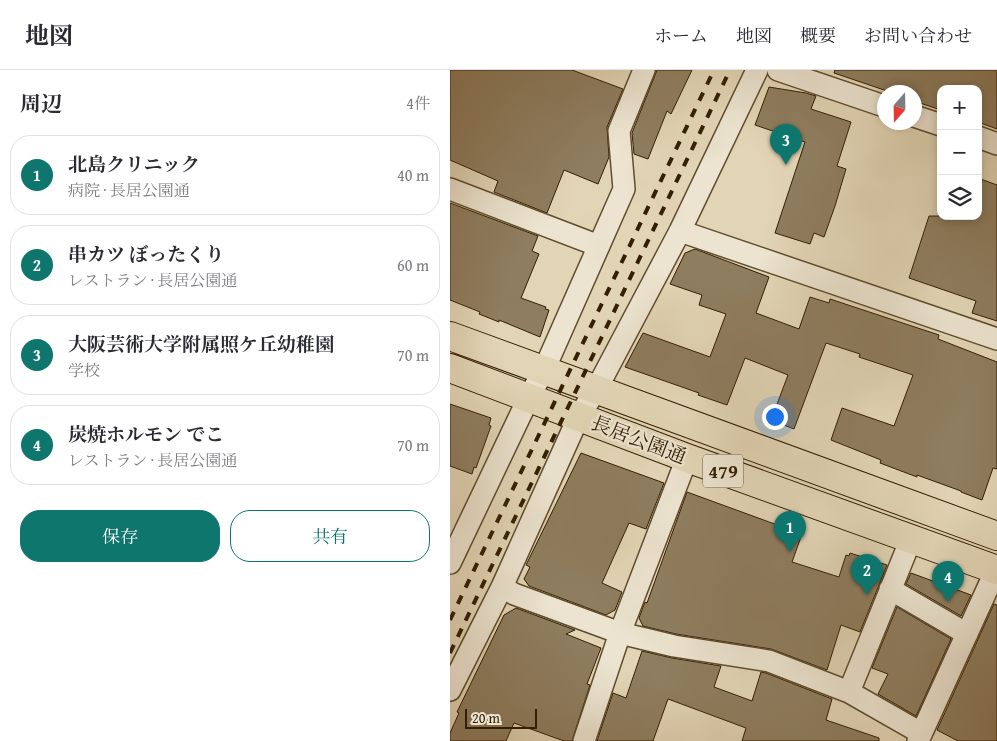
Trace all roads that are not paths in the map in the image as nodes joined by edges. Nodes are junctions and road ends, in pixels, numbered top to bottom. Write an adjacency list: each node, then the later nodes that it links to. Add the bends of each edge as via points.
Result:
1 (644, 70): 11 (street, via 619,131 624,189)
2 (757, 70): 10 (street)
3 (778, 70): 4 (street)
4 (877, 104)
5 (922, 119): 6 (street)
6 (937, 124)
7 (982, 139): 8 (street)
8 (997, 144)
9 (450, 189): 11 (street)
10 (680, 231): 13 (street); 16 (street)
11 (599, 246): 15 (street)
12 (450, 336): 15 (highway, 長居公園通 / 479)
13 (997, 339)
14 (450, 368): 17 (highway, 長居公園通 / 479)
15 (544, 370): 16 (highway, 長居公園通 / 479); 17 (street)
16 (596, 390): 18 (street); 20 (highway, 長居公園通 / 479)
17 (529, 397): 18 (highway, 長居公園通 / 479); 22 (street)
18 (579, 416): 19 (highway, 長居公園通 / 479); 24 (street)
19 (687, 458): 21 (highway, 長居公園通 / 479); 26 (street)
20 (997, 536)
21 (911, 539): 23 (highway, 長居公園通 / 479); 25 (street)
22 (450, 563)
23 (997, 570): 27 (street)
24 (502, 587): 26 (street); 28 (street)
25 (890, 589): 27 (street); 29 (street)
26 (620, 633): 29 (street, via 674,646 770,661); 31 (street)
27 (967, 634): 30 (street)
28 (450, 690)
29 (849, 692): 30 (street)
30 (920, 737)
31 (584, 741)

